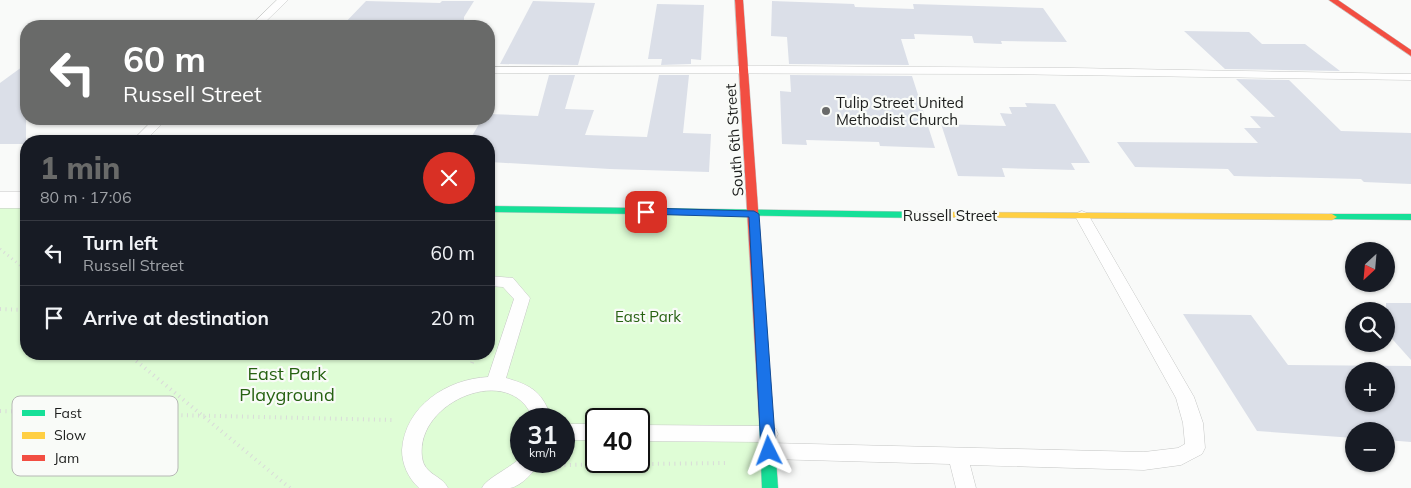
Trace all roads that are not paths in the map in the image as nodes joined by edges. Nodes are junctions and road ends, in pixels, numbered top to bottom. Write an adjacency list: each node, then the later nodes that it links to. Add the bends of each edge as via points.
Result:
1 (283, 0): 4 (lane)
2 (739, 0): 6 (street, South 6th Street)
3 (1333, 0): 5 (street)
4 (262, 20)
5 (1411, 54)
6 (744, 68): 7 (lane); 8 (lane); 14 (street, South 6th Street)
7 (495, 70)
8 (1411, 77)
9 (155, 125): 10 (lane)
10 (144, 135)
11 (0, 200): 12 (street)
12 (20, 200)
13 (495, 209): 14 (street, Russell Street)
14 (754, 214): 15 (street, Russell Street); 21 (street, South 6th Street)
15 (1082, 216): 16 (street, Russell Street); 22 (lane, via 1185,398 1193,423 1195,448 1181,456 1144,461)
16 (1411, 218)
17 (495, 281): 18 (lane, via 507,282 522,298)
18 (495, 384): 19 (lane, via 524,392); 24 (lane, via 464,388 444,398 416,429 411,448 414,466 425,481)
19 (539, 408)
20 (650, 433): 21 (lane)
21 (768, 442): 22 (lane); 26 (street, South 6th Street)
22 (958, 456): 27 (lane)
23 (518, 473): 25 (lane)
24 (438, 488)
25 (492, 488)
26 (770, 488)
27 (966, 488)

